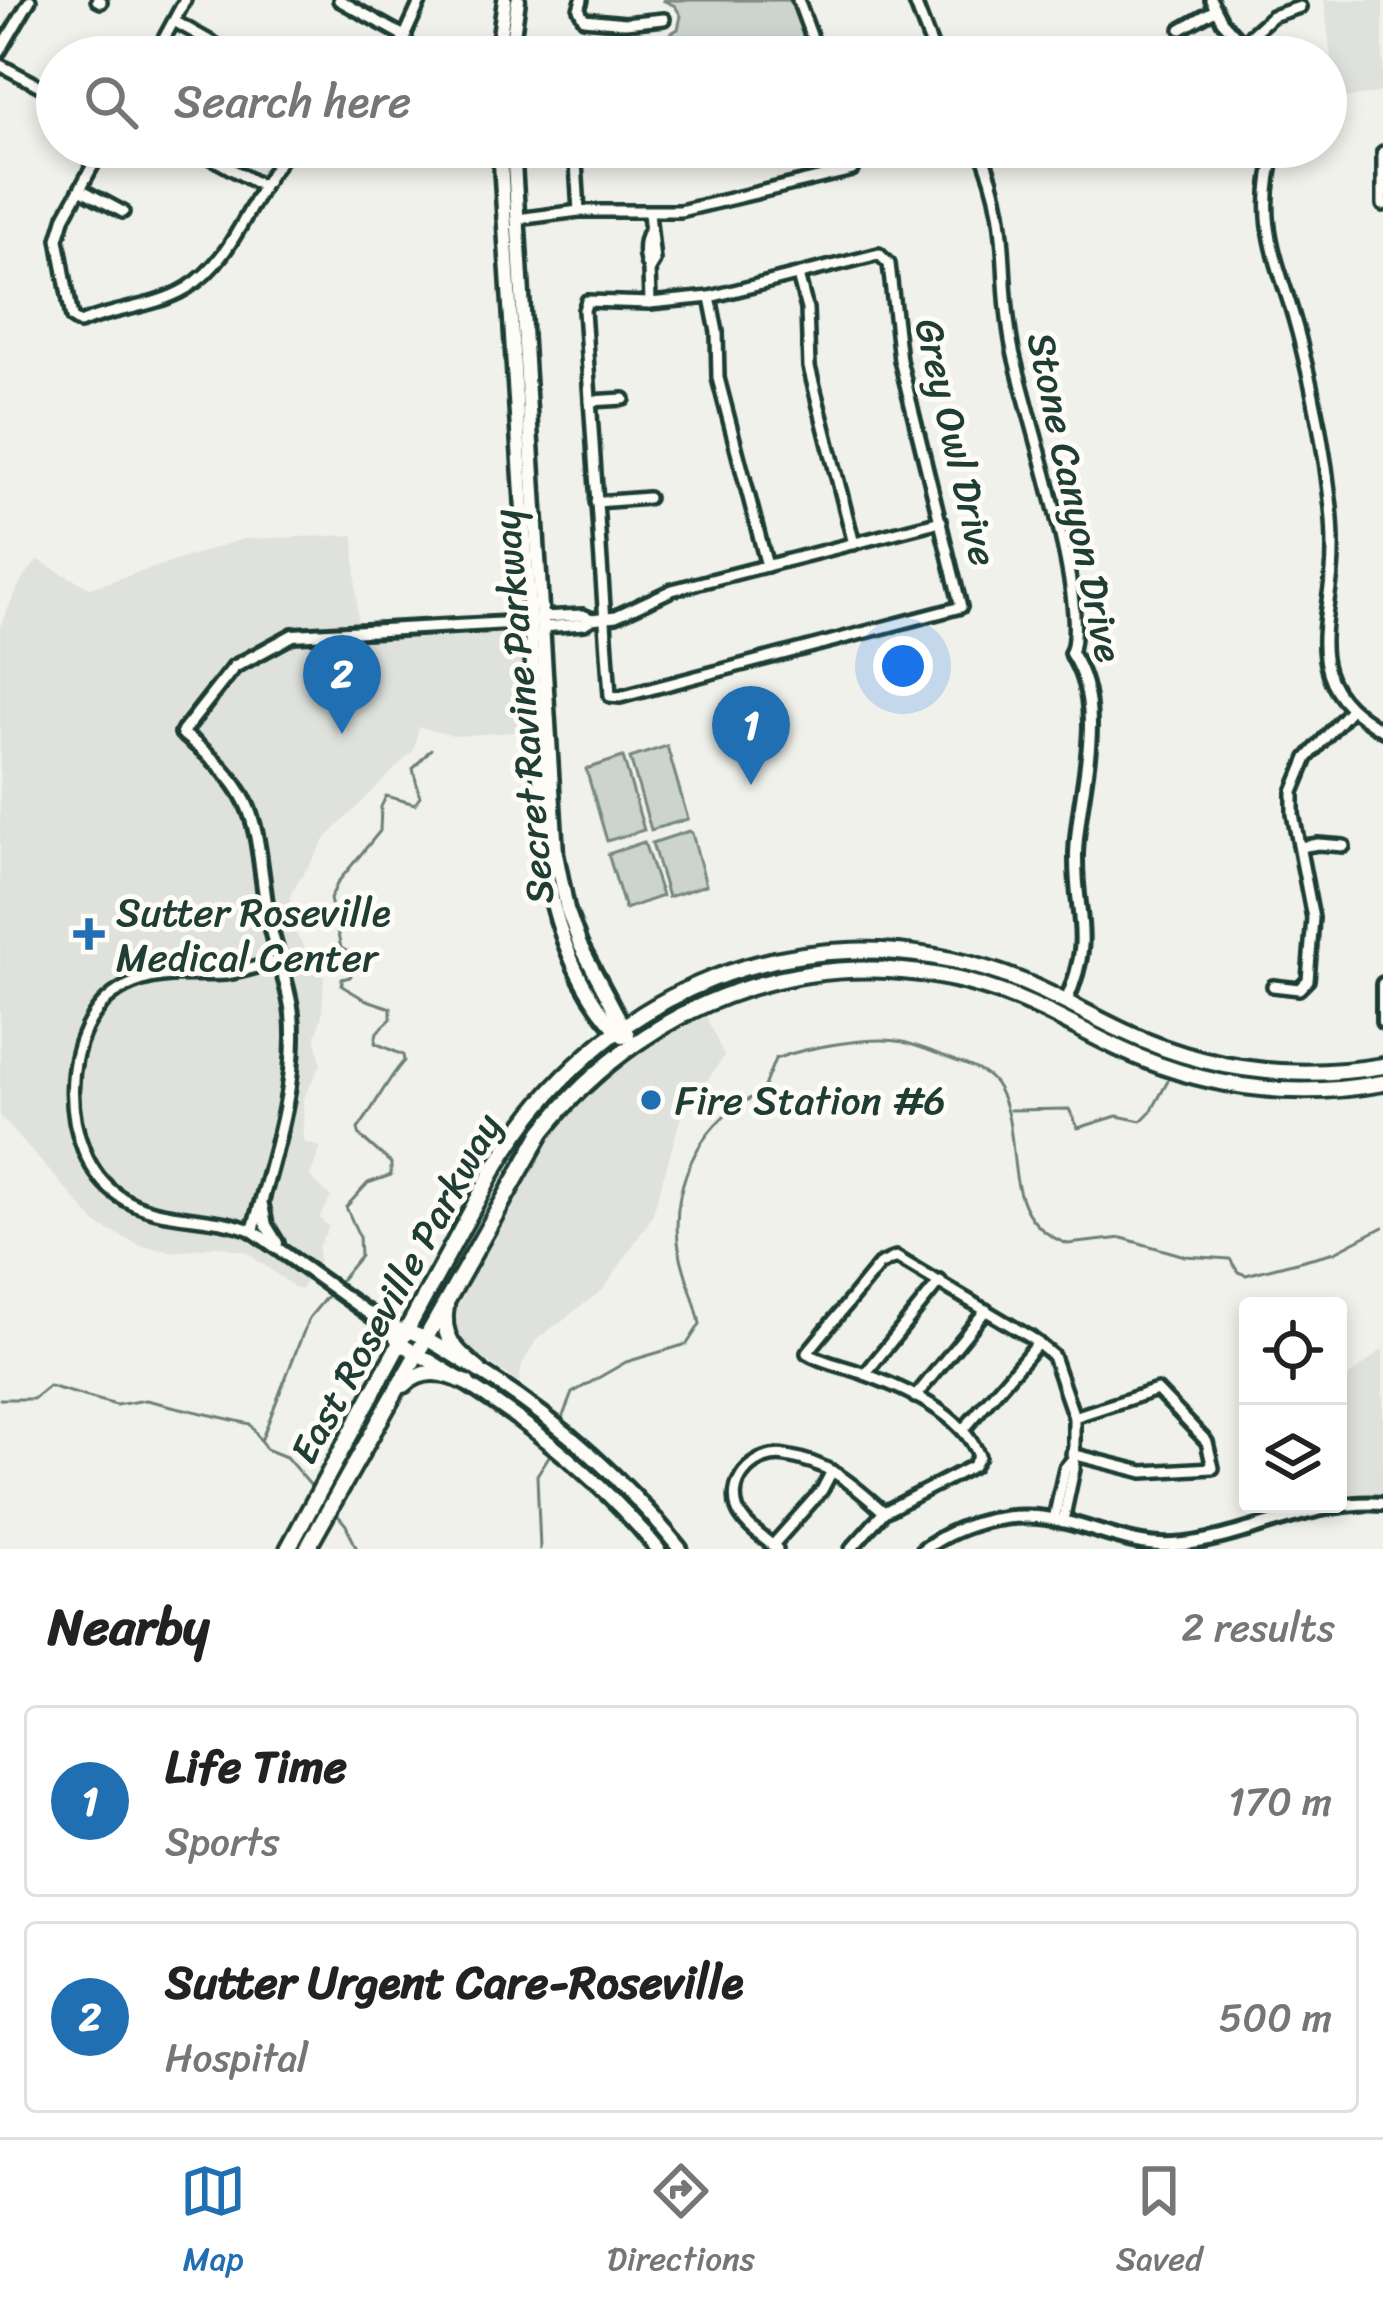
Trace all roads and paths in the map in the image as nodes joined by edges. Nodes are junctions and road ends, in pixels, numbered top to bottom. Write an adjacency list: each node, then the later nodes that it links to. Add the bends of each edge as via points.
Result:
1 (30, 0): 25 (street)
2 (185, 0): 13 (street)
3 (339, 0): 17 (street)
4 (421, 0): 18 (street)
5 (506, 0): 19 (main road)
6 (518, 0): 20 (main road)
7 (582, 0): 12 (street, via 584,20)
8 (798, 0): 21 (street)
9 (914, 0): 22 (street)
10 (1213, 5): 14 (street); 23 (street)
11 (1300, 7): 24 (street)
12 (664, 19)
13 (174, 21): 15 (street); 16 (street)
14 (1181, 29)
15 (166, 36)
16 (201, 36)
17 (404, 36)
18 (406, 36)
19 (500, 36)
20 (513, 36)
21 (811, 36)
22 (928, 36)
23 (1237, 36)
24 (1250, 36)
25 (0, 51)
26 (0, 65): 27 (street)
27 (36, 84)
28 (1383, 152): 40 (street)
29 (92, 168): 39 (street)
30 (229, 168): 38 (street)
31 (276, 168): 38 (street)
32 (503, 168): 44 (main road, Secret Ravine Parkway)
33 (511, 168): 44 (main road, Secret Ravine Parkway)
34 (576, 168): 41 (street)
35 (848, 168): 43 (street)
36 (988, 168): 57 (street, Stone Canyon Drive, via 1003,224 1014,357 1061,540 1075,628)
37 (1270, 168): 58 (street, via 1267,226 1321,431 1334,531 1324,654 1330,680)
38 (262, 186): 39 (street, via 223,253 191,286 75,322 57,249)
39 (80, 189): 42 (street)
40 (1383, 205)
41 (579, 211): 43 (street); 44 (street)
42 (123, 212)
43 (649, 213): 47 (street)
44 (510, 216): 56 (main road, Secret Ravine Parkway)
45 (798, 275): 46 (street, Grey Owl Drive); 52 (street, Grey Owl Drive, via 888,258 900,360); 53 (street, via 809,367)
46 (710, 297): 47 (street, Grey Owl Drive); 54 (street, via 718,378)
47 (650, 303): 49 (street, Grey Owl Drive, via 585,305)
48 (624, 399): 49 (street)
49 (590, 401): 51 (street, Grey Owl Drive)
50 (648, 498): 51 (street)
51 (596, 502): 55 (street, Grey Owl Drive)
52 (941, 521): 53 (street); 55 (street, Grey Owl Drive, via 962,603 957,611 614,698)
53 (854, 544): 54 (street)
54 (767, 566): 55 (street)
55 (598, 618): 56 (street)
56 (538, 622): 62 (street, via 293,635 247,657 208,696 182,733 223,767 254,814); 68 (main road, Secret Ravine Parkway, via 548,886 574,962 604,1016)
57 (1071, 653): 65 (street, Stone Canyon Drive, via 1084,687 1088,753 1076,859 1084,949)
58 (1351, 709): 59 (street); 61 (street, via 1295,782)
59 (1383, 731)
60 (1344, 847): 61 (street)
61 (1300, 848): 64 (street, via 1312,918 1308,980 1299,989)
62 (279, 961): 73 (street, via 293,1045); 75 (street, via 227,974 166,974 122,988 88,1028 73,1083 80,1143 112,1191 152,1211)
63 (1383, 984): 67 (street)
64 (1273, 986)
65 (1066, 1002): 66 (main road); 68 (main road, East Roseville Parkway, via 960,962 840,951 722,974); 70 (main road, East Roseville Parkway, via 1139,1039 1222,1066 1315,1074)
66 (1030, 1004): 69 (main road, East Roseville Parkway, via 944,976 836,969 727,994); 71 (main road, East Roseville Parkway, via 1134,1055 1220,1083 1305,1091)
67 (1383, 1022)
68 (621, 1028): 69 (main road, Secret Ravine Parkway); 72 (main road, East Roseville Parkway)
69 (632, 1044): 74 (main road, East Roseville Parkway, via 553,1117)
70 (1383, 1066)
71 (1383, 1083)
72 (525, 1120): 74 (main road, via 492,1191); 81 (main road, East Roseville Parkway)
73 (262, 1196): 75 (street); 76 (street, via 266,1225)
74 (496, 1209): 78 (main road, East Roseville Parkway)
75 (253, 1232): 76 (street)
76 (283, 1251): 80 (street)
77 (940, 1281): 79 (street); 85 (street); 85 (street, via 903,1258 886,1260 807,1353)
78 (451, 1290): 83 (main road, East Roseville Parkway); 84 (main road, via 446,1335)
79 (986, 1310): 82 (street); 87 (street)
80 (389, 1328): 81 (main road)
81 (403, 1336): 83 (main road); 97 (main road, East Roseville Parkway)
82 (1038, 1343): 89 (street, via 1053,1356); 90 (street)
83 (420, 1346): 84 (main road); 86 (main road); 88 (main road, East Roseville Parkway)
84 (479, 1370): 100 (main road, via 601,1463)
85 (865, 1374): 87 (street)
86 (467, 1383): 88 (main road, via 422,1373); 99 (main road, via 593,1479)
87 (914, 1397): 90 (street)
88 (389, 1403): 98 (main road, East Roseville Parkway)
89 (1074, 1417): 91 (street); 91 (street, via 1157,1390 1208,1442 1213,1468 1143,1472)
90 (963, 1430): 94 (street, via 978,1451 973,1466)
91 (1072, 1457): 95 (street)
92 (832, 1471): 94 (street); 96 (street); 96 (street, via 784,1455 752,1462 736,1506)
93 (1383, 1504): 95 (street, via 1315,1509 1178,1545 1123,1541)
94 (884, 1513): 101 (street)
95 (1059, 1520): 102 (street, via 979,1522)
96 (775, 1547)
97 (288, 1548)
98 (307, 1549)
99 (658, 1549)
100 (680, 1549)
101 (851, 1549)
102 (924, 1549)

